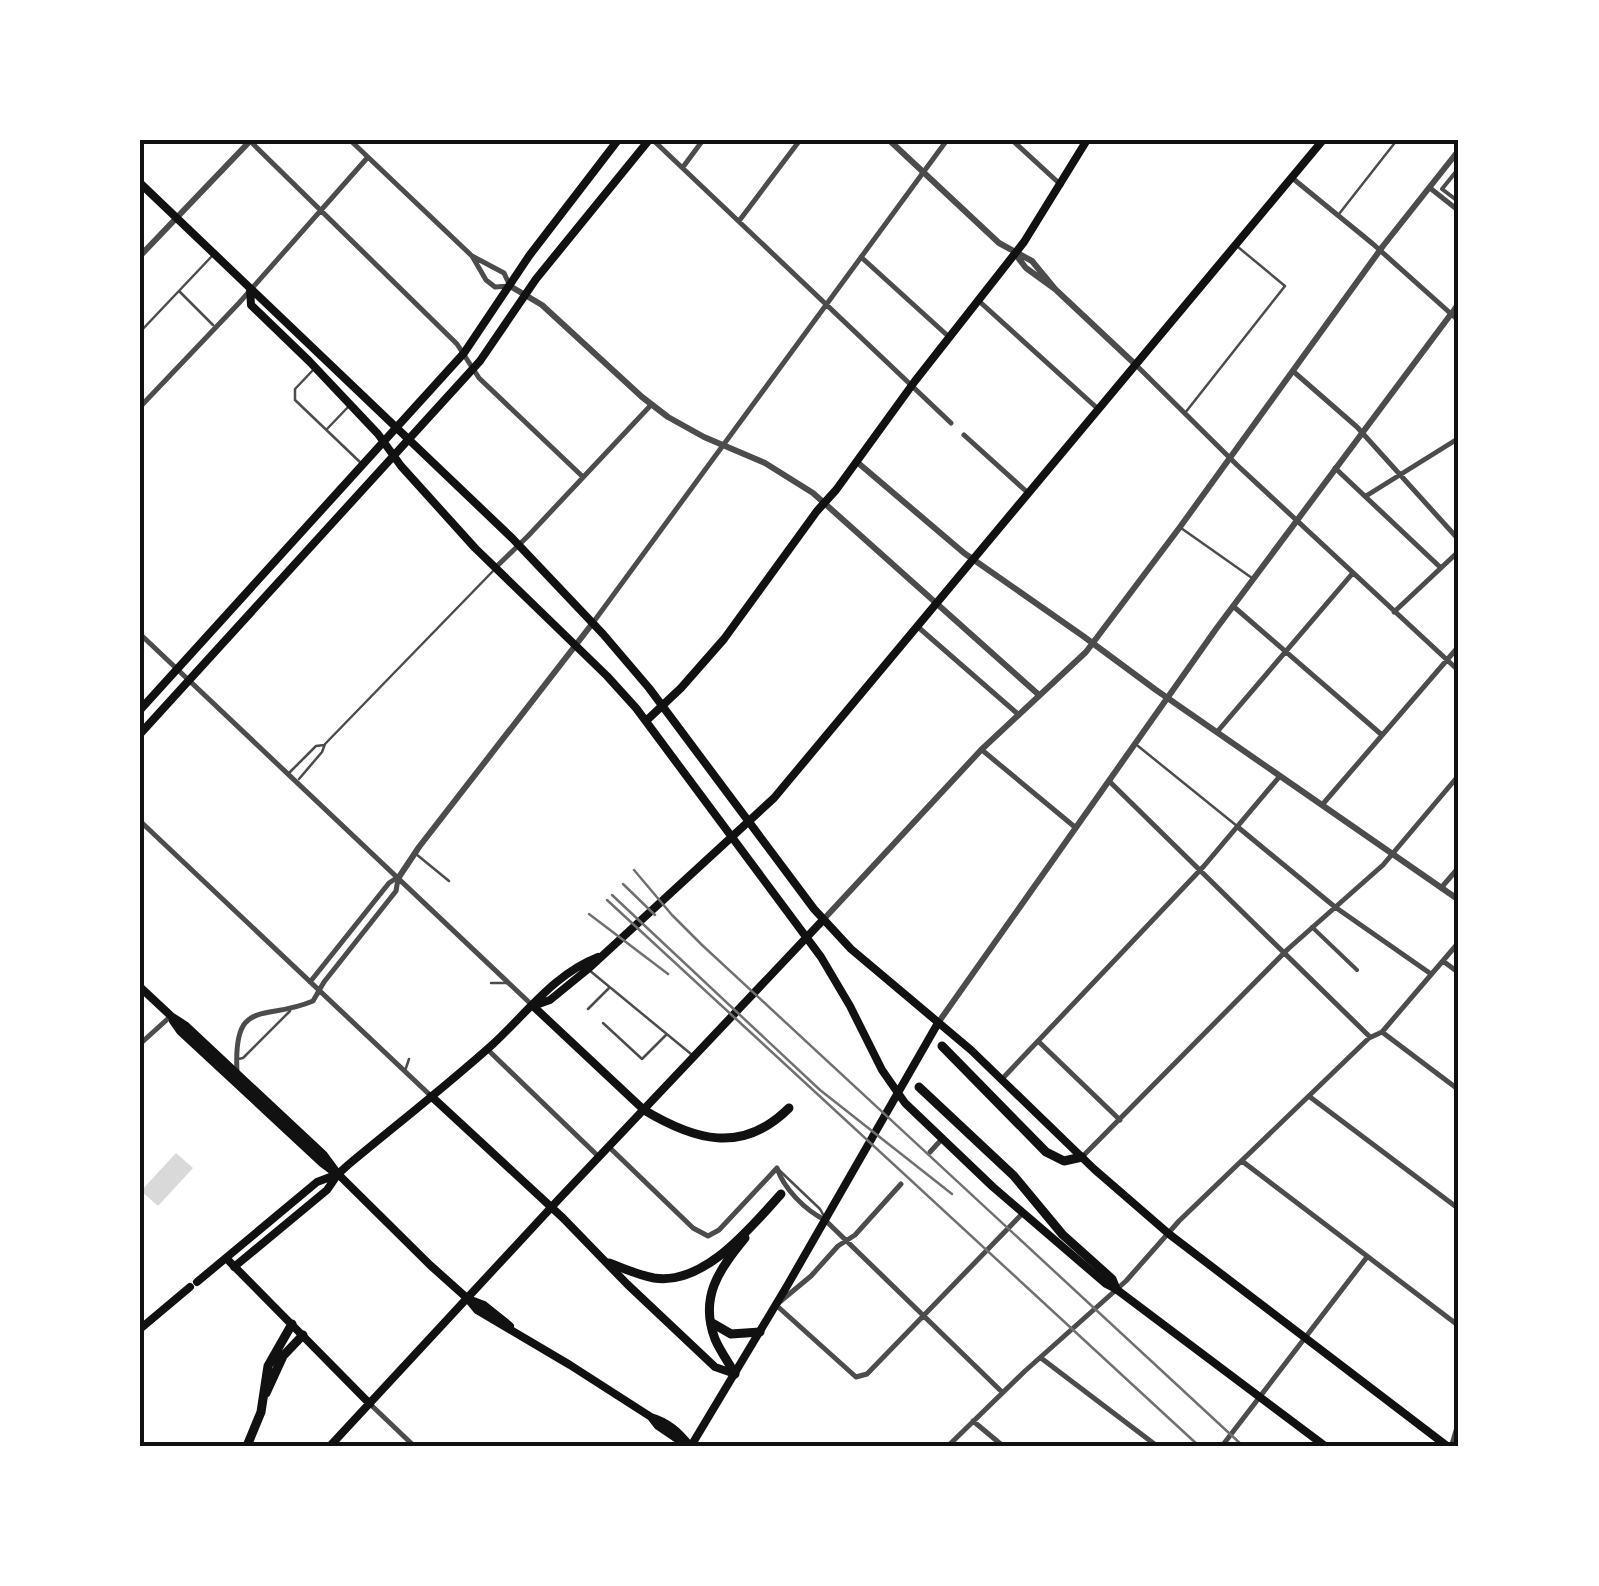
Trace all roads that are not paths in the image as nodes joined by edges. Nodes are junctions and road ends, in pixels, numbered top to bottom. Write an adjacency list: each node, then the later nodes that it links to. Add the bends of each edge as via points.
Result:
1 (250, 140): 23 (street); 26 (street)
2 (350, 140): 14 (street)
3 (618, 140): 35 (main road)
4 (651, 140): 15 (street); 38 (main road)
5 (703, 140): 15 (street)
6 (800, 140): 27 (street)
7 (889, 140): 17 (street)
8 (947, 140): 17 (street)
9 (1012, 140): 20 (street)
10 (1087, 140): 20 (main road)
11 (1323, 140): 18 (main road)
12 (1396, 140): 25 (lane)
13 (1459, 150): 21 (street)
14 (368, 157): 23 (street); 33 (street)
15 (682, 167): 27 (street)
16 (1459, 168): 22 (street, via 1442,190)
17 (923, 172): 31 (street); 34 (street)
18 (1291, 177): 25 (street); 28 (main road)
19 (140, 183): 26 (main road)
20 (1061, 184): 31 (main road)
21 (1429, 188): 24 (street); 29 (street)
22 (1459, 202)
23 (320, 210): 36 (street); 47 (street)
24 (1459, 210)
25 (1337, 216): 29 (street)
26 (177, 218): 30 (main road); 32 (street)
27 (738, 222): 41 (street)
28 (1236, 244): 48 (main road); 57 (lane, via 1285,286)
29 (1380, 251): 42 (street); 51 (street)
30 (214, 254): 36 (main road); 37 (lane)
31 (1015, 254): 39 (main road); 48 (street)
32 (140, 256)
33 (472, 256): 35 (street, via 504,274); 35 (street, via 486,280)
34 (861, 256): 41 (street); 46 (street)
35 (510, 286): 38 (street); 47 (main road)
36 (250, 288): 44 (street); 49 (main road, via 251,305); 59 (main road)
37 (178, 292): 44 (lane); 45 (lane)
38 (526, 294): 50 (main road); 53 (street)
39 (980, 302): 46 (main road); 56 (street)
40 (1459, 302): 42 (street)
41 (826, 304): 52 (street); 66 (street)
42 (1451, 314): 43 (street); 61 (street)
43 (1459, 321)
44 (216, 328): 55 (street)
45 (140, 332)
46 (950, 338): 52 (main road)
47 (464, 353): 50 (street); 59 (main road)
48 (1136, 365): 56 (main road); 57 (street)
49 (314, 368): 54 (main road); 60 (lane, via 293,395)
50 (473, 369): 64 (main road); 73 (street)
51 (1294, 372): 61 (street); 68 (street)
52 (912, 386): 58 (street); 69 (main road)
53 (651, 405): 66 (street); 73 (street)
54 (349, 406): 60 (lane); 65 (main road)
55 (140, 407)
56 (1098, 408): 74 (main road)
57 (1184, 414): 68 (street)
58 (951, 423)
59 (397, 428): 64 (main road); 65 (main road)
60 (326, 430): 70 (lane)
61 (1362, 432): 71 (street); 72 (street)
62 (964, 435): 74 (street)
63 (1459, 438): 72 (street)
64 (409, 439): 67 (main road); 80 (main road)
65 (384, 442): 67 (main road); 70 (main road)
66 (724, 445): 76 (street, via 772,466); 90 (street)
67 (394, 456): 83 (main road); 100 (main road)
68 (1230, 458): 77 (street); 78 (street)
69 (857, 462): 76 (main road); 82 (street)
70 (363, 465): 98 (main road)
71 (1335, 468): 75 (street); 77 (street)
72 (1401, 474): 75 (street); 79 (street)
73 (583, 477): 80 (street)
74 (1027, 492): 82 (main road)
75 (1366, 496): 84 (street)
76 (824, 503): 87 (street); 103 (main road, via 716,648)
77 (1296, 521): 85 (street); 86 (street)
78 (1180, 527): 86 (lane); 93 (street)
79 (1459, 540)
80 (519, 545): 83 (street); 90 (main road)
81 (1459, 551): 84 (street)
82 (972, 559): 87 (main road); 93 (street)
83 (494, 568): 94 (main road); 111 (lane)
84 (1441, 568): 89 (street)
85 (1352, 574): 89 (street); 96 (street)
86 (1253, 579): 88 (street)
87 (935, 602): 91 (main road); 101 (street)
88 (1233, 606): 96 (street); 102 (street)
89 (1394, 612): 97 (street)
90 (592, 624): 94 (street); 103 (main road)
91 (916, 625): 105 (street); 120 (main road)
92 (140, 634): 98 (street)
93 (1093, 644): 101 (street); 102 (street)
94 (576, 646): 106 (main road); 124 (street)
95 (1459, 646): 97 (street)
96 (1286, 652): 107 (street); 109 (street)
97 (1446, 660): 99 (street); 109 (street)
98 (177, 669): 100 (street); 104 (main road)
99 (1459, 671)
100 (193, 676): 108 (main road); 113 (street)
101 (1039, 695): 105 (street)
102 (1167, 698): 107 (street); 110 (street)
103 (662, 706): 106 (main road); 120 (main road)
104 (140, 710)
105 (1019, 715): 112 (street)
106 (646, 721): 123 (main road)
107 (1217, 732): 114 (street)
108 (140, 734)
109 (1382, 735): 118 (street)
110 (1135, 743): 116 (street); 121 (lane)
111 (325, 744): 113 (lane); 117 (lane)
112 (982, 750): 122 (street); 133 (street)
113 (290, 774): 117 (street)
114 (1280, 776): 118 (street); 121 (street)
115 (1459, 776): 125 (street)
116 (1108, 780): 122 (street); 127 (street)
117 (297, 781): 128 (street)
118 (1322, 805): 125 (street)
119 (140, 820): 144 (street)
120 (748, 823): 123 (main road); 133 (main road)
121 (1238, 827): 127 (street); 132 (street)
122 (1076, 828): 155 (street)
123 (732, 837): 135 (main road); 138 (main road)
124 (415, 853): 128 (street); 129 (lane)
125 (1393, 854): 130 (street); 132 (street)
126 (1459, 867): 130 (street)
127 (1201, 869): 137 (street); 159 (street)
128 (398, 877): 144 (street); 146 (street); 149 (street, via 396,891)
129 (449, 881)
130 (1441, 888): 131 (street)
131 (1459, 900)
132 (1335, 907): 134 (street); 143 (street)
133 (823, 920): 135 (main road); 155 (main road)
134 (1312, 927): 137 (street); 141 (street)
135 (807, 937): 163 (main road); 171 (main road)
136 (1459, 942): 139 (street)
137 (1284, 952): 158 (street); 176 (street)
138 (602, 956): 140 (main road); 151 (main road, via 582,964)
139 (1443, 961): 142 (street); 143 (street)
140 (588, 969): 148 (lane); 151 (main road)
141 (1357, 970)
142 (1459, 973)
143 (1432, 974): 156 (street)
144 (310, 982): 149 (street)
145 (491, 983): 146 (lane)
146 (510, 984): 151 (street)
147 (140, 987): 153 (main road)
148 (610, 987): 152 (lane); 157 (lane)
149 (319, 990): 150 (street, via 311,1002); 166 (street)
150 (296, 1006): 165 (lane); 165 (street, via 248,1019 239,1033)
151 (534, 1006): 162 (main road); 175 (main road)
152 (588, 1009)
153 (171, 1016): 160 (street); 167 (main road); 183 (main road)
154 (602, 1023): 157 (lane, via 642,1059)
155 (938, 1023): 168 (main road); 171 (main road)
156 (1382, 1032): 158 (street); 170 (street)
157 (667, 1034): 163 (lane)
158 (1370, 1037): 173 (street)
159 (1038, 1041): 168 (street); 176 (street)
160 (140, 1044)
161 (942, 1046): 181 (highway, via 1046,1152 1066,1162)
162 (486, 1050): 172 (main road); 180 (street)
163 (694, 1057): 175 (main road)
164 (409, 1058): 166 (lane)
165 (237, 1060): 167 (street)
166 (404, 1073): 172 (street)
167 (238, 1074): 183 (main road)
168 (1002, 1079): 181 (main road)
169 (919, 1087): 197 (highway, via 1014,1176)
170 (1459, 1090)
171 (898, 1094): 177 (main road); 190 (main road)
172 (431, 1096): 183 (main road); 187 (main road)
173 (1310, 1096): 182 (street); 188 (street)
174 (789, 1108): 175 (highway, via 763,1128 724,1138 688,1134)
175 (644, 1110): 178 (main road)
176 (1120, 1120): 181 (street)
177 (942, 1139): 179 (street); 189 (main road)
178 (608, 1146): 180 (main road); 190 (street, via 708,1236 777,1168 782,1183)
179 (930, 1152)
180 (598, 1157): 187 (main road)
181 (1082, 1157): 191 (main road)
182 (1242, 1161): 191 (street); 193 (street)
183 (338, 1174): 194 (main road, via 317,1182); 196 (main road); 198 (main road)
184 (901, 1184): 192 (street)
185 (781, 1194): 186 (highway)
186 (771, 1205): 195 (highway, via 710,1264 688,1275 655,1278); 201 (highway, via 716,1277)
187 (551, 1208): 195 (main road); 198 (main road)
188 (1459, 1209)
189 (1022, 1213): 197 (main road); 200 (street)
190 (826, 1220): 192 (street); 199 (main road)
191 (1169, 1234): 197 (street); 207 (main road)
192 (846, 1240): 199 (street); 200 (street)
193 (1366, 1257): 203 (street); 207 (street)
194 (226, 1258): 196 (main road); 204 (main road)
195 (608, 1263): 209 (main road, via 715,1367)
196 (234, 1267): 202 (main road)
197 (1116, 1289): 208 (street); 211 (main road)
198 (468, 1299): 213 (main road); 219 (main road)
199 (776, 1305): 200 (street, via 860,1377); 205 (main road)
200 (924, 1316): 210 (street)
201 (712, 1323): 205 (highway, via 730,1334); 209 (highway)
202 (292, 1324): 206 (main road); 212 (highway, via 268,1366)
203 (1459, 1326)
204 (140, 1329)
205 (760, 1332): 209 (main road)
206 (302, 1335): 212 (highway, via 282,1356); 213 (main road)
207 (1304, 1338): 211 (street); 225 (main road)
208 (1041, 1358): 210 (street); 222 (street)
209 (735, 1374): 219 (main road)
210 (1002, 1392): 214 (street)
211 (1259, 1397): 223 (street); 224 (main road)
212 (264, 1400): 216 (highway)
213 (370, 1404): 217 (main road); 218 (street)
214 (974, 1421): 220 (street); 221 (street)
215 (1459, 1422): 225 (street)
216 (247, 1446)
217 (330, 1446)
218 (414, 1446)
219 (690, 1446)
220 (948, 1446)
221 (1003, 1446)
222 (1156, 1446)
223 (1222, 1446)
224 (1324, 1446)
225 (1450, 1446)

